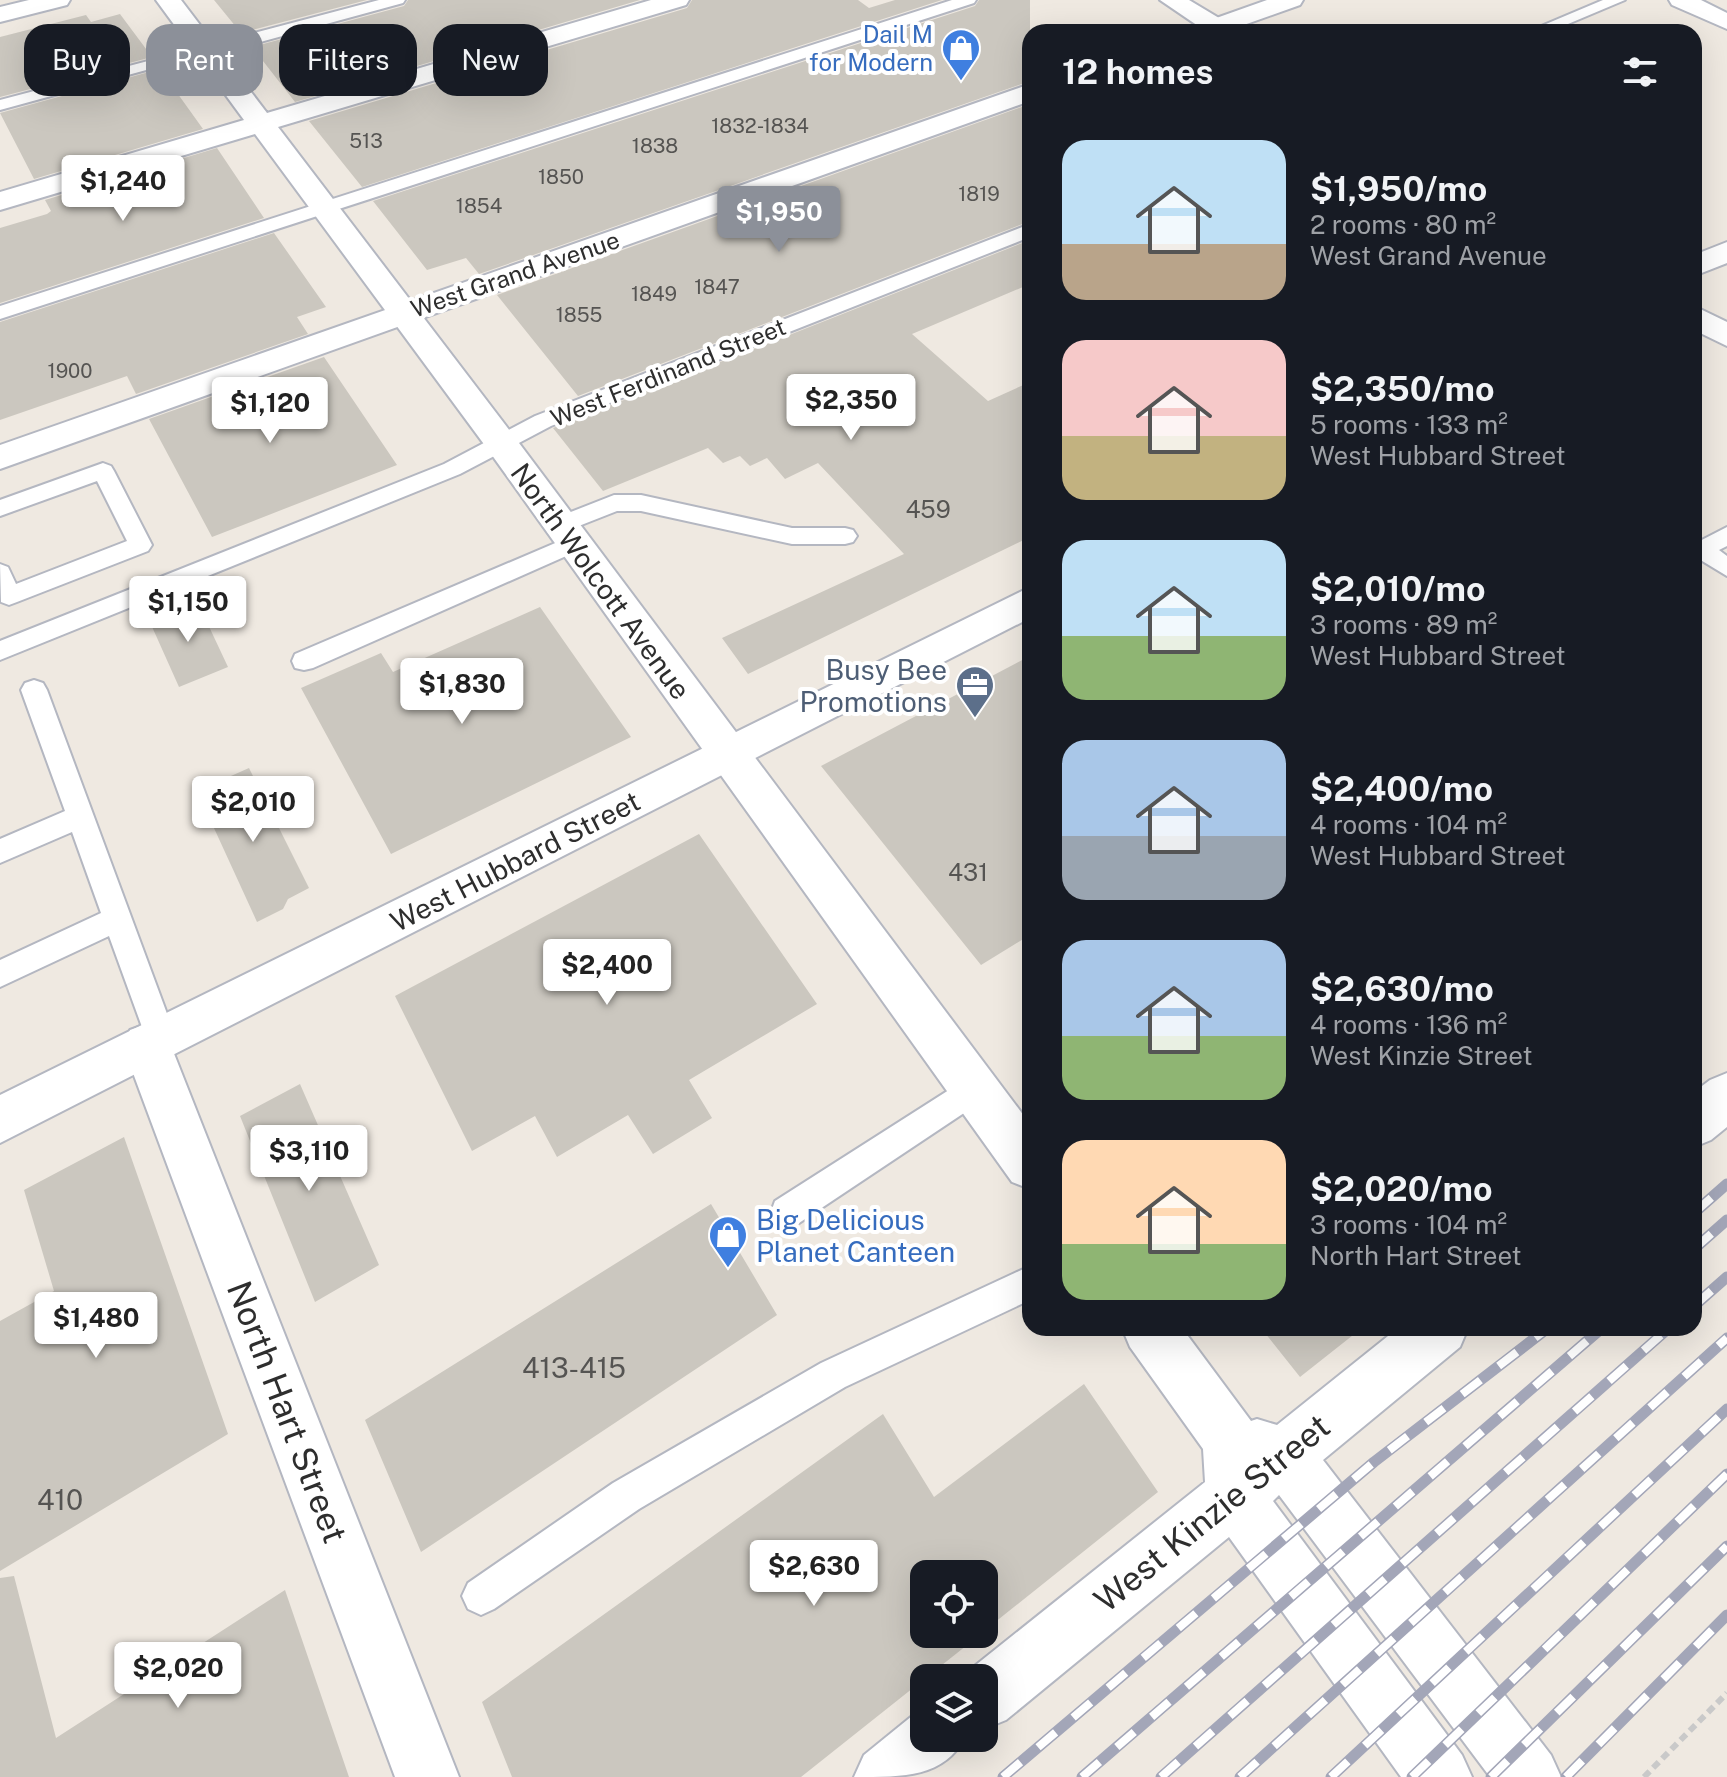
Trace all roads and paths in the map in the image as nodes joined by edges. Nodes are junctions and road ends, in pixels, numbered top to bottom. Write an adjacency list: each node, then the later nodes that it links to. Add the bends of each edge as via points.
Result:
1 (58, 0): 10 (street)
2 (168, 0): 12 (street, North Wolcott Avenue)
3 (397, 0): 16 (lane)
4 (677, 0): 21 (street)
5 (968, 0): 23 (lane)
6 (1172, 0): 13 (street)
7 (1291, 0): 14 (street)
8 (1617, 0): 15 (lane)
9 (1681, 0): 11 (street)
10 (0, 15)
11 (1727, 22)
12 (186, 24)
13 (1206, 24)
14 (1229, 24)
15 (1556, 24)
16 (263, 36)
17 (146, 67): 20 (lane)
18 (1022, 95): 28 (street, West Grand Avenue)
19 (240, 96): 21 (street, North Wolcott Avenue)
20 (0, 105)
21 (261, 124): 22 (street); 23 (street, North Wolcott Avenue)
22 (0, 201)
23 (324, 208): 27 (lane); 28 (street, North Wolcott Avenue)
24 (1022, 233): 31 (lane, West Ferdinand Street, via 543,421)
25 (1727, 251): 26 (street)
26 (1702, 263)
27 (0, 313)
28 (404, 313): 31 (street, North Wolcott Avenue); 32 (street, West Grand Avenue)
29 (1702, 321): 30 (street)
30 (1727, 336)
31 (501, 443): 34 (street, North Wolcott Avenue); 40 (lane, West Ferdinand Street, via 452,469)
32 (0, 457)
33 (0, 508): 38 (lane, via 103,471 140,545 9,596)
34 (568, 534): 36 (lane, via 614,503 641,503 792,536); 41 (lane); 43 (street, North Wolcott Avenue)
35 (1727, 535): 37 (lane, via 1702,550)
36 (845, 536)
37 (1727, 568)
38 (0, 573)
39 (1022, 605): 43 (street, West Hubbard Street)
40 (0, 651)
41 (304, 661)
42 (34, 690): 44 (lane)
43 (728, 753): 48 (street, West Hubbard Street); 49 (street, North Wolcott Avenue)
44 (80, 816): 45 (lane); 46 (lane)
45 (0, 851)
46 (118, 918): 47 (lane); 48 (lane)
47 (0, 974)
48 (154, 1042): 52 (street, West Hubbard Street); 63 (street, North Hart Street)
49 (974, 1089): 53 (street, North Wolcott Avenue); 54 (lane)
50 (1727, 1096): 51 (street)
51 (1702, 1116)
52 (0, 1120)
53 (1022, 1154)
54 (787, 1212)
55 (1022, 1287): 59 (lane, via 833,1375 626,1496)
56 (1155, 1336): 58 (street)
57 (1430, 1336): 58 (street, West Kinzie Street)
58 (1250, 1464): 60 (street, West Kinzie Street); 65 (street); 66 (street)
59 (481, 1596)
60 (998, 1686)
61 (1727, 1693): 67 (path)
62 (917, 1752): 64 (street)
63 (427, 1777)
64 (886, 1777)
65 (1440, 1777)
66 (1529, 1777)
67 (1644, 1777)

